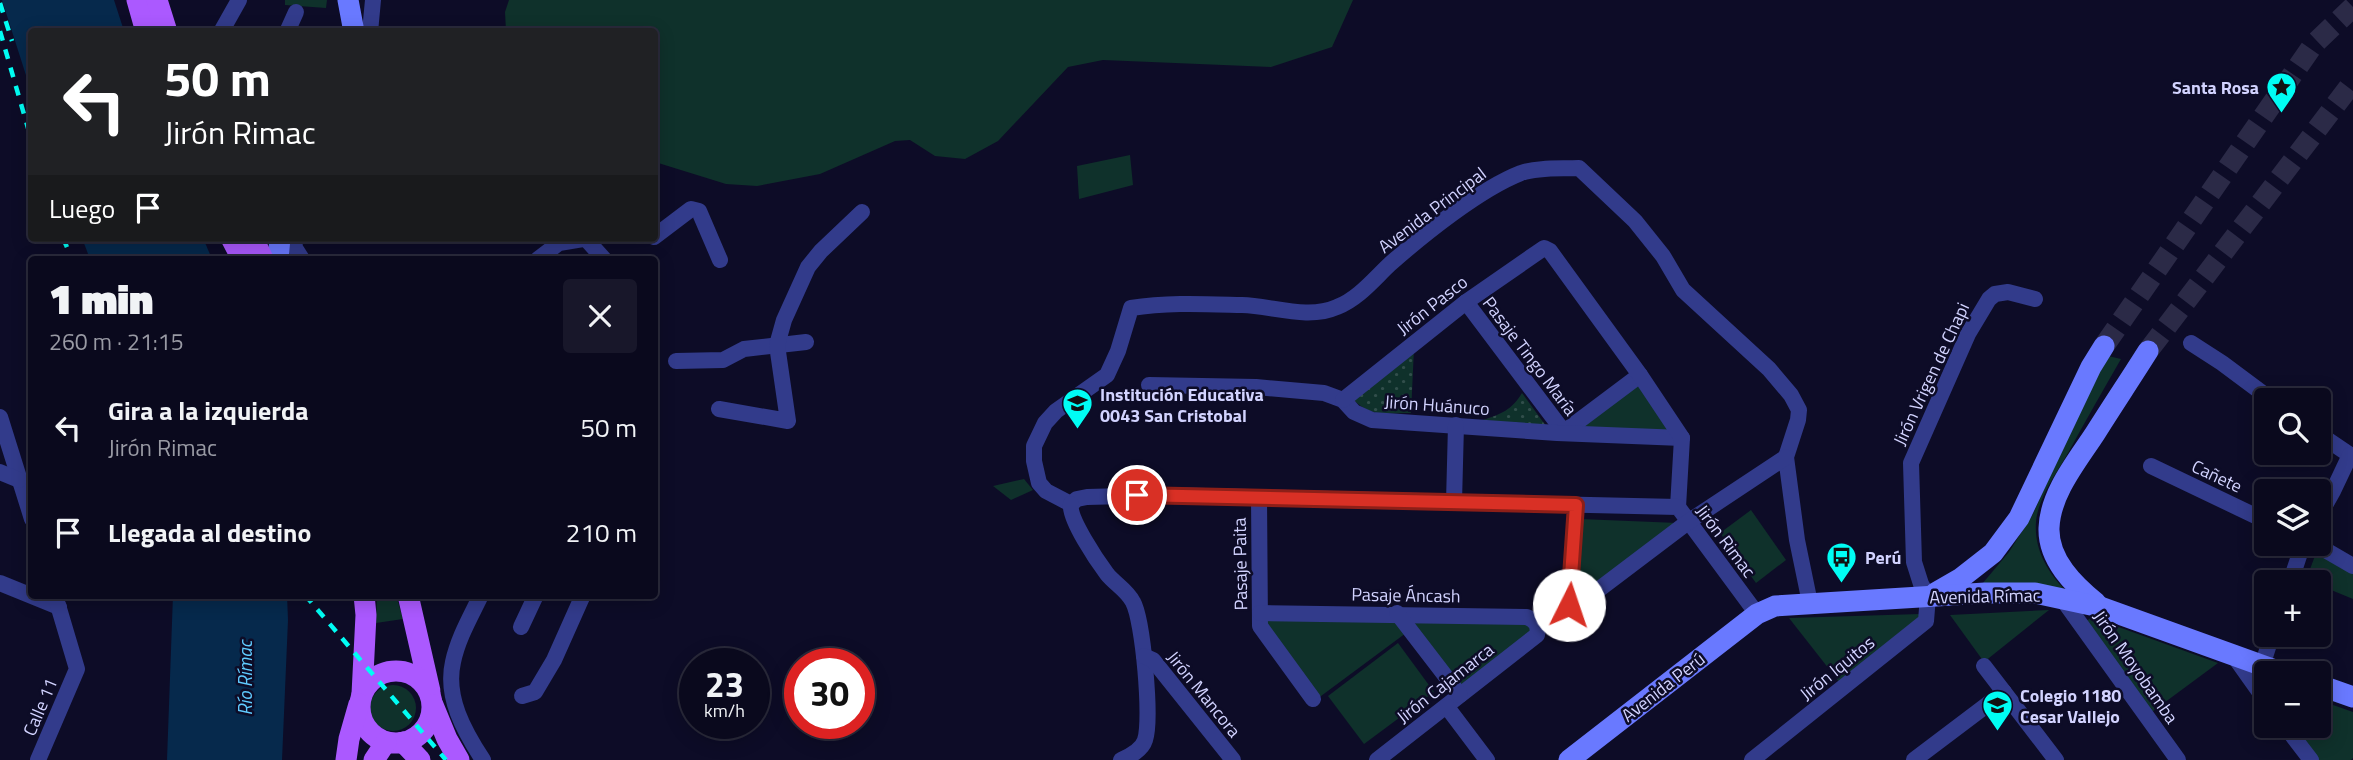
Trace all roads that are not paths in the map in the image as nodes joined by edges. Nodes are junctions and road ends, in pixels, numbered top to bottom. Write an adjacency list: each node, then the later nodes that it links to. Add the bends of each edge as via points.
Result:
1 (137, 0): 7 (main road)
2 (157, 0): 8 (main road)
3 (239, 0): 9 (street)
4 (348, 0): 11 (main road)
5 (373, 0): 12 (street)
6 (296, 12): 10 (street)
7 (145, 28)
8 (166, 28)
9 (223, 28)
10 (290, 28)
11 (353, 28)
12 (370, 28)
13 (862, 212): 24 (street, via 808,267)
14 (658, 234): 19 (street, via 695,209)
15 (564, 242): 17 (street)
16 (590, 242): 18 (street)
17 (541, 256)
18 (602, 256)
19 (720, 260)
20 (2035, 299): 56 (street, Jirón Vrigen de Chapi, via 2008,292 1989,299 1968,334 1910,463 1914,562)
21 (1466, 302): 28 (street, Jirón Pasco, via 1544,248); 31 (street, Jirón Pasco); 35 (street, Pasaje Tingo María)
22 (806, 342): 24 (street)
23 (2191, 343): 30 (street)
24 (777, 345): 27 (street, via 744,349 723,360); 32 (street, via 788,421)
25 (2104, 346): 56 (main road, via 2019,518 1993,554)
26 (2148, 351): 65 (main road, via 2065,480 2052,511 2052,549 2067,577)
27 (676, 360)
28 (1640, 375): 35 (street); 36 (street)
29 (1149, 385): 31 (street, Jirón Huánuco, via 1256,387 1324,393)
30 (2256, 388)
31 (1343, 400): 34 (street, Jirón Huánuco, via 1354,412 1372,420)
32 (719, 409)
33 (0, 417): 42 (street)
34 (1456, 425): 35 (street, Jirón Huánuco); 45 (street)
35 (1564, 432): 36 (street, Jirón Huánuco)
36 (1682, 438): 49 (street)
37 (2331, 443): 38 (street)
38 (2351, 456): 43 (street)
39 (1786, 457): 46 (street, Avenida Principal, via 1799,410 1791,395 1683,290 1643,231 1580,169 1545,169 1523,172 1495,186 1420,238 1352,300 1335,308 1320,313 1194,303 1130,309 1110,370 1056,411 1034,446 1039,483); 51 (street); 64 (street, Avenida Principal)
40 (2151, 466): 50 (street, Cañete)
41 (0, 472): 42 (street)
42 (19, 480): 48 (street)
43 (2331, 495)
44 (1259, 497): 45 (street, Jirón Rimac); 46 (street, Jirón Rimac, via 1087,496); 66 (street, Pasaje Paita)
45 (1454, 502): 47 (street, Jirón Rimac)
46 (1071, 505): 71 (street, via 1071,516 1102,567 1133,601)
47 (1576, 505): 49 (street, Jirón Rimac); 51 (street, via 1569,605 1573,609)
48 (28, 507)
49 (1678, 507): 51 (street, Jirón Rimac)
50 (2254, 515)
51 (1688, 522): 68 (street, Jirón Rimac)
52 (2331, 553): 53 (street)
53 (2353, 566)
54 (0, 583): 55 (street)
55 (28, 592)
56 (1928, 596): 57 (main road, Avenida Rímac, via 2016,592); 64 (main road, Avenida Rímac); 98 (street, Jirón Iquitos, via 1926,621)
57 (2061, 597): 65 (main road, Avenida Rímac); 101 (street, Jirón Moyobamba)
58 (364, 599): 81 (main road)
59 (409, 599): 83 (main road)
60 (479, 599): 92 (street, via 451,672 457,713)
61 (534, 599): 69 (street)
62 (581, 599): 79 (street, via 535,692)
63 (57, 601): 87 (street, Calle 11, via 77,669)
64 (1810, 603): 68 (main road, Avenida Rímac, via 1775,606)
65 (2100, 607): 72 (main road, Avenida Rímac)
66 (1260, 612): 67 (street, Pasaje Áncash); 82 (street, Pasaje Paita, via 1261,626)
67 (1397, 613): 70 (street, Pasaje Áncash, via 1527,617 1536,623); 78 (street)
68 (1757, 614): 97 (main road, Avenida Perú)
69 (521, 627)
70 (1537, 635): 78 (street, Jirón Cajamarca)
71 (1144, 656): 93 (street, via 1145,741); 94 (street, Jirón Mancora, via 1153,660)
72 (2234, 656): 73 (main road, Avenida Rímac); 75 (street)
73 (2254, 663)
74 (1984, 666): 77 (street)
75 (2254, 684)
76 (2331, 689): 80 (main road)
77 (2004, 692): 99 (street); 100 (street)
78 (1460, 695): 84 (street, Jirón Cajamarca)
79 (523, 696)
80 (2353, 697)
81 (361, 698): 83 (main road, via 376,677 397,670 418,678); 86 (main road, via 360,712 369,731); 88 (main road)
82 (1313, 699)
83 (432, 701): 86 (main road, via 428,725 413,739); 91 (main road)
84 (1447, 707): 95 (street, Jirón Cajamarca); 96 (street)
85 (2294, 738): 102 (street)
86 (395, 742): 89 (main road); 90 (main road)
87 (38, 760)
88 (346, 760)
89 (374, 760)
90 (420, 760)
91 (459, 760)
92 (482, 760)
93 (1121, 760)
94 (1233, 760)
95 (1377, 760)
96 (1487, 760)
97 (1569, 760)
98 (1752, 760)
99 (1914, 760)
100 (2056, 760)
101 (2178, 760)
102 (2311, 760)

